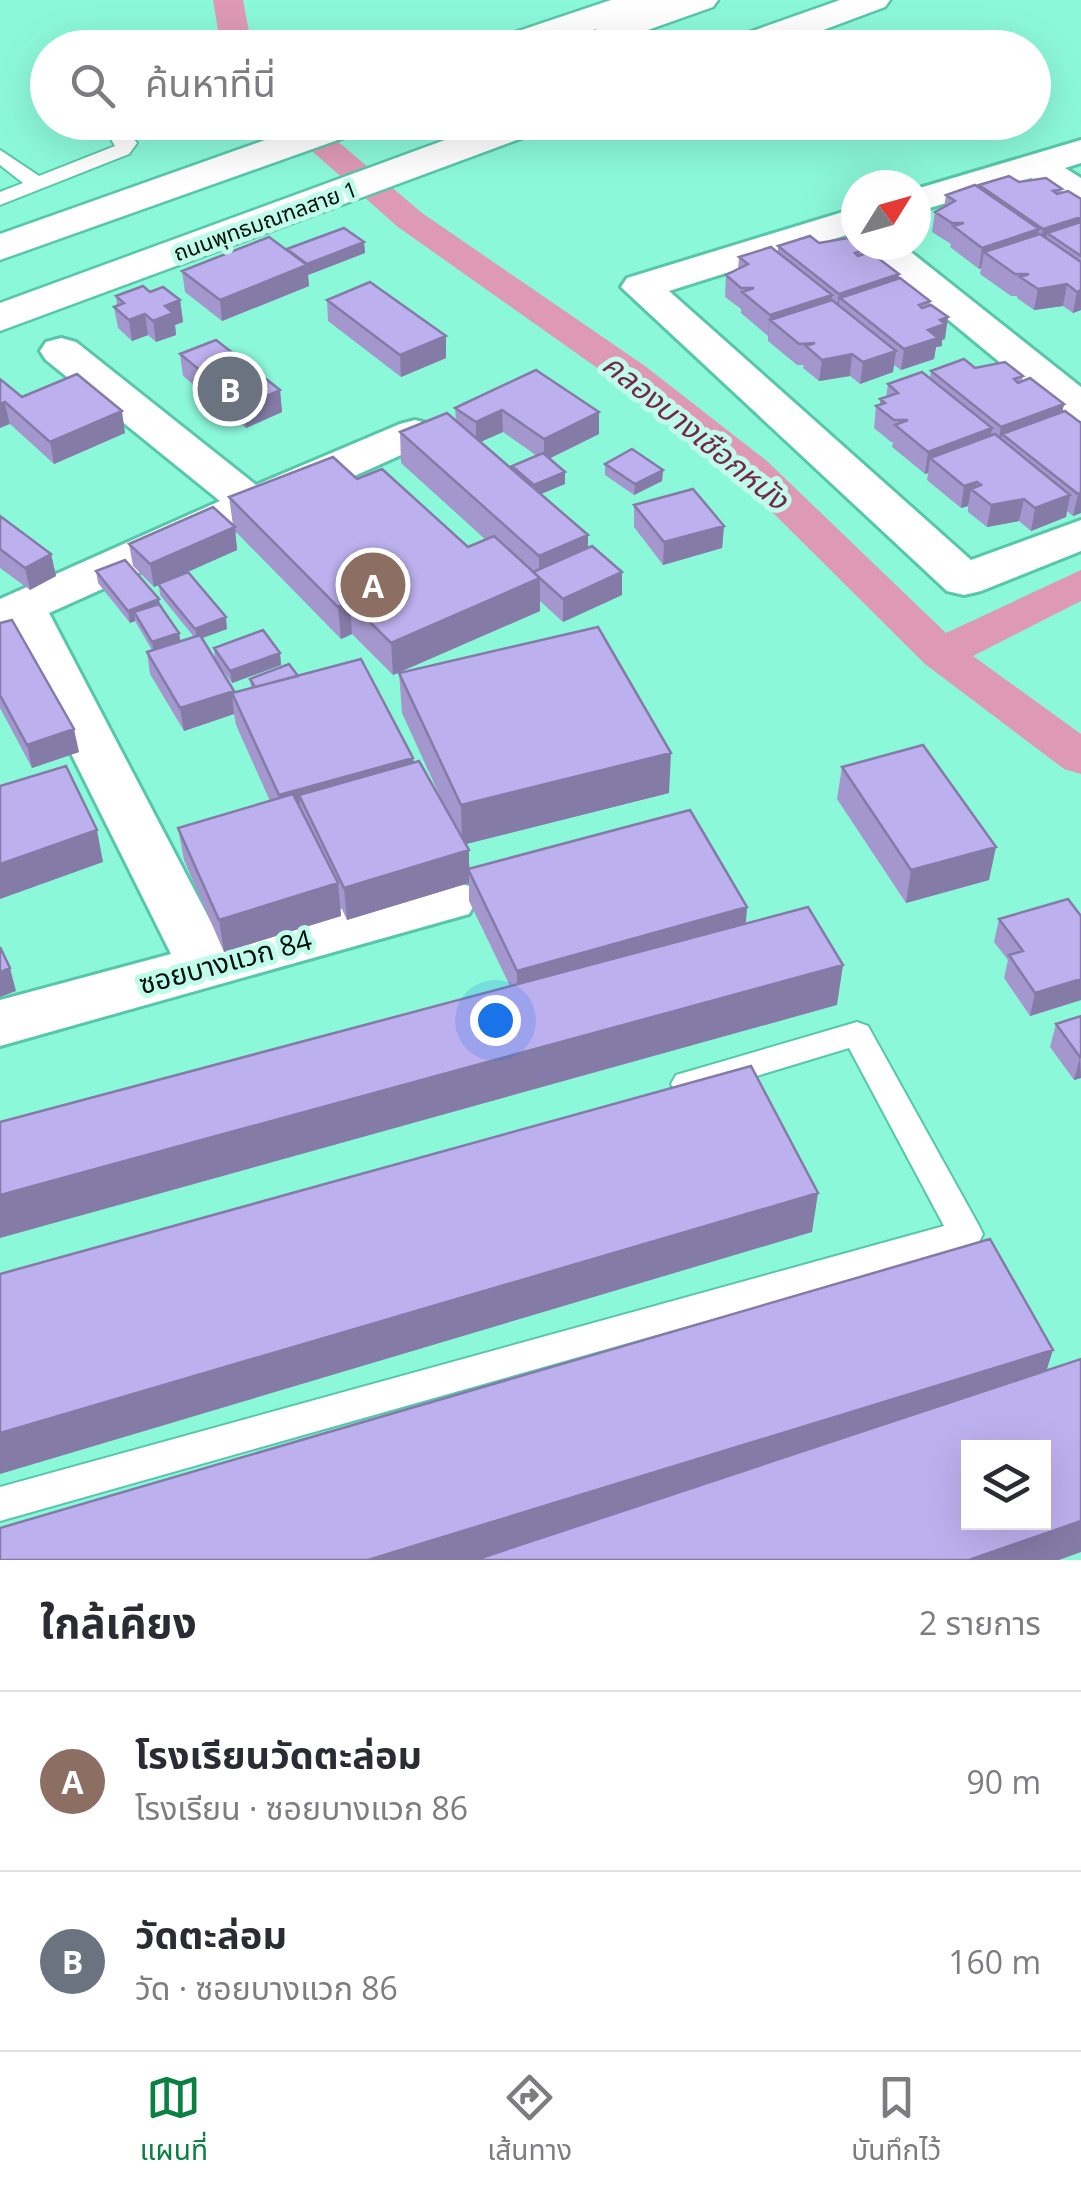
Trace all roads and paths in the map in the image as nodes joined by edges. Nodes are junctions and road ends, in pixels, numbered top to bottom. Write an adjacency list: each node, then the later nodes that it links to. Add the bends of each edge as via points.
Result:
1 (645, 0): 5 (main road)
2 (701, 0): 6 (main road)
3 (792, 0): 7 (main road)
4 (873, 0): 8 (main road)
5 (558, 30)
6 (617, 30)
7 (710, 30)
8 (790, 30)
9 (126, 140): 17 (lane, via 122,150)
10 (234, 140): 21 (main road)
11 (303, 140): 23 (main road)
12 (430, 140): 25 (main road, ถนนพุทธมณฑลสาย 1, via 392,146)
13 (446, 140): 26 (main road, ถนนพุทธมณฑลสาย 1, via 255,224)
14 (1081, 150): 16 (street)
15 (0, 156): 17 (lane)
16 (1035, 164): 18 (street); 19 (street)
17 (38, 185): 20 (lane)
18 (1081, 195)
19 (931, 196)
20 (0, 199)
21 (0, 222)
22 (841, 234): 31 (street, via 641,287 964,580)
23 (0, 248)
24 (898, 260): 28 (street)
25 (0, 288)
26 (0, 318)
27 (61, 351): 30 (street)
28 (1081, 408)
29 (415, 433): 30 (street)
30 (252, 504): 32 (street)
31 (1081, 534)
32 (12, 613): 34 (street)
33 (449, 900): 34 (street, ซอยบางแวก 84)
34 (206, 966): 35 (street, ซอยบางแวก 84)
35 (0, 1022)
36 (647, 1096): 37 (lane, via 857,1034 966,1234)
37 (0, 1504)

